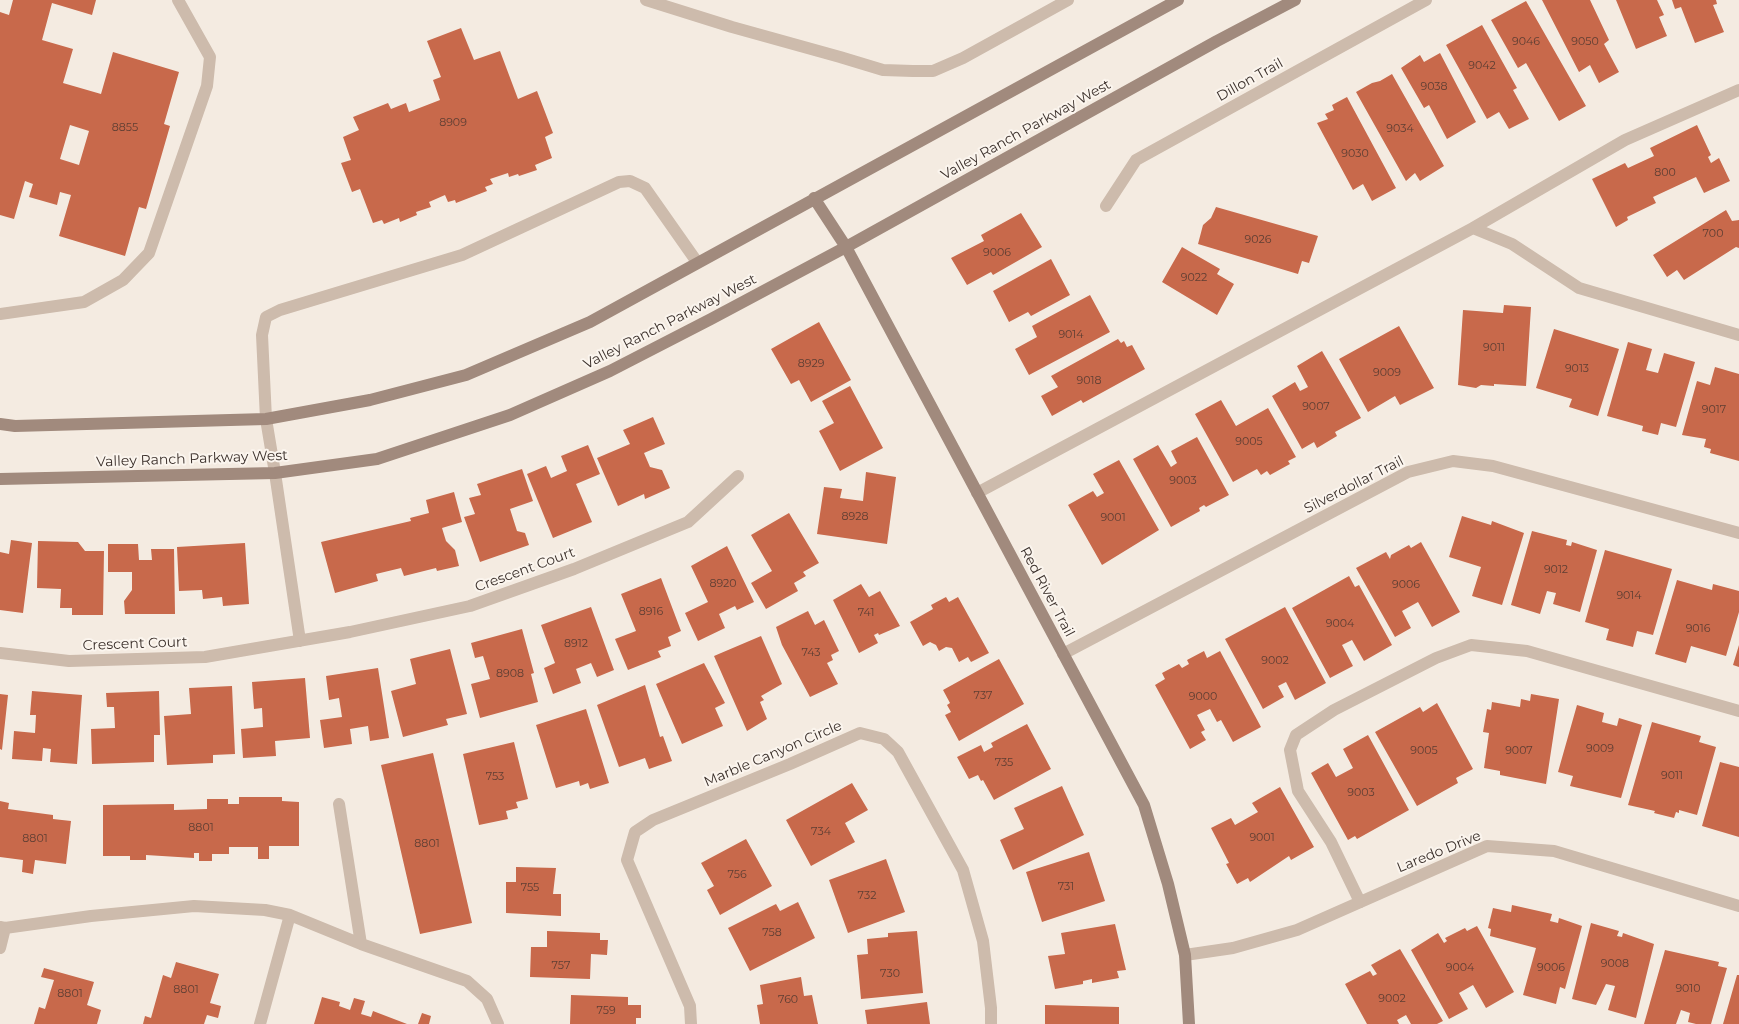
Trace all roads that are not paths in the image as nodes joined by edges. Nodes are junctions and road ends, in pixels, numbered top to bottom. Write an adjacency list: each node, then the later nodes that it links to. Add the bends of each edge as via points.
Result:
1 (178, 0): 13 (street, via 210,57 207,86 149,253 123,280 84,302)
2 (646, 0): 3 (street, via 883,70 933,71)
3 (1068, 0)
4 (1178, 0): 8 (main road)
5 (1295, 0): 11 (main road, Valley Ranch Parkway West)
6 (1426, 0): 9 (street, Dillon Trail, via 1136,160)
7 (1739, 90): 10 (street, via 1625,140)
8 (814, 198): 11 (main road, Red River Trail); 12 (main road)
9 (1106, 206)
10 (1473, 228): 14 (street, via 1512,244 1579,288); 20 (street)
11 (846, 247): 17 (main road, Valley Ranch Parkway West, via 610,371 510,415 377,459); 20 (main road, Red River Trail)
12 (697, 262): 15 (main road, via 590,322 466,376 370,400); 15 (street, via 645,188 630,180 619,182 462,255 266,317 262,335)
13 (0, 314)
14 (1739, 335)
15 (266, 419): 16 (main road); 17 (street)
16 (0, 424)
17 (275, 473): 19 (main road, Valley Ranch Parkway West); 22 (street)
18 (738, 476): 22 (street, Crescent Court, via 688,522 574,570 470,606)
19 (0, 479)
20 (977, 493): 24 (main road, Red River Trail)
21 (1739, 533): 24 (street, Silverdollar Trail, via 1493,466 1453,461 1408,472)
22 (300, 641): 23 (street, Crescent Court, via 205,657 69,661)
23 (0, 653)
24 (1063, 654): 33 (main road, Red River Trail, via 1144,805)
25 (1739, 711): 27 (street, via 1527,650 1470,645 1436,658 1326,715 1296,734 1290,750 1298,792 1331,842)
26 (339, 804): 31 (street)
27 (1360, 902): 28 (street, Laredo Drive, via 1487,846 1554,851); 33 (street, Laredo Drive, via 1298,930 1233,948)
28 (1739, 906)
29 (290, 915): 30 (street, via 265,910 194,906); 31 (street); 34 (street)
30 (3, 928): 32 (street)
31 (361, 944): 35 (street, via 467,982 487,999)
32 (0, 948)
33 (1185, 954): 38 (main road, Red River Trail)
34 (260, 1024)
35 (498, 1024)
36 (691, 1024): 37 (street, Marble Canyon Circle, via 690,1006 627,860 635,832 653,820 860,733 884,739 898,752 963,870 983,941)
37 (991, 1024)
38 (1189, 1024)

